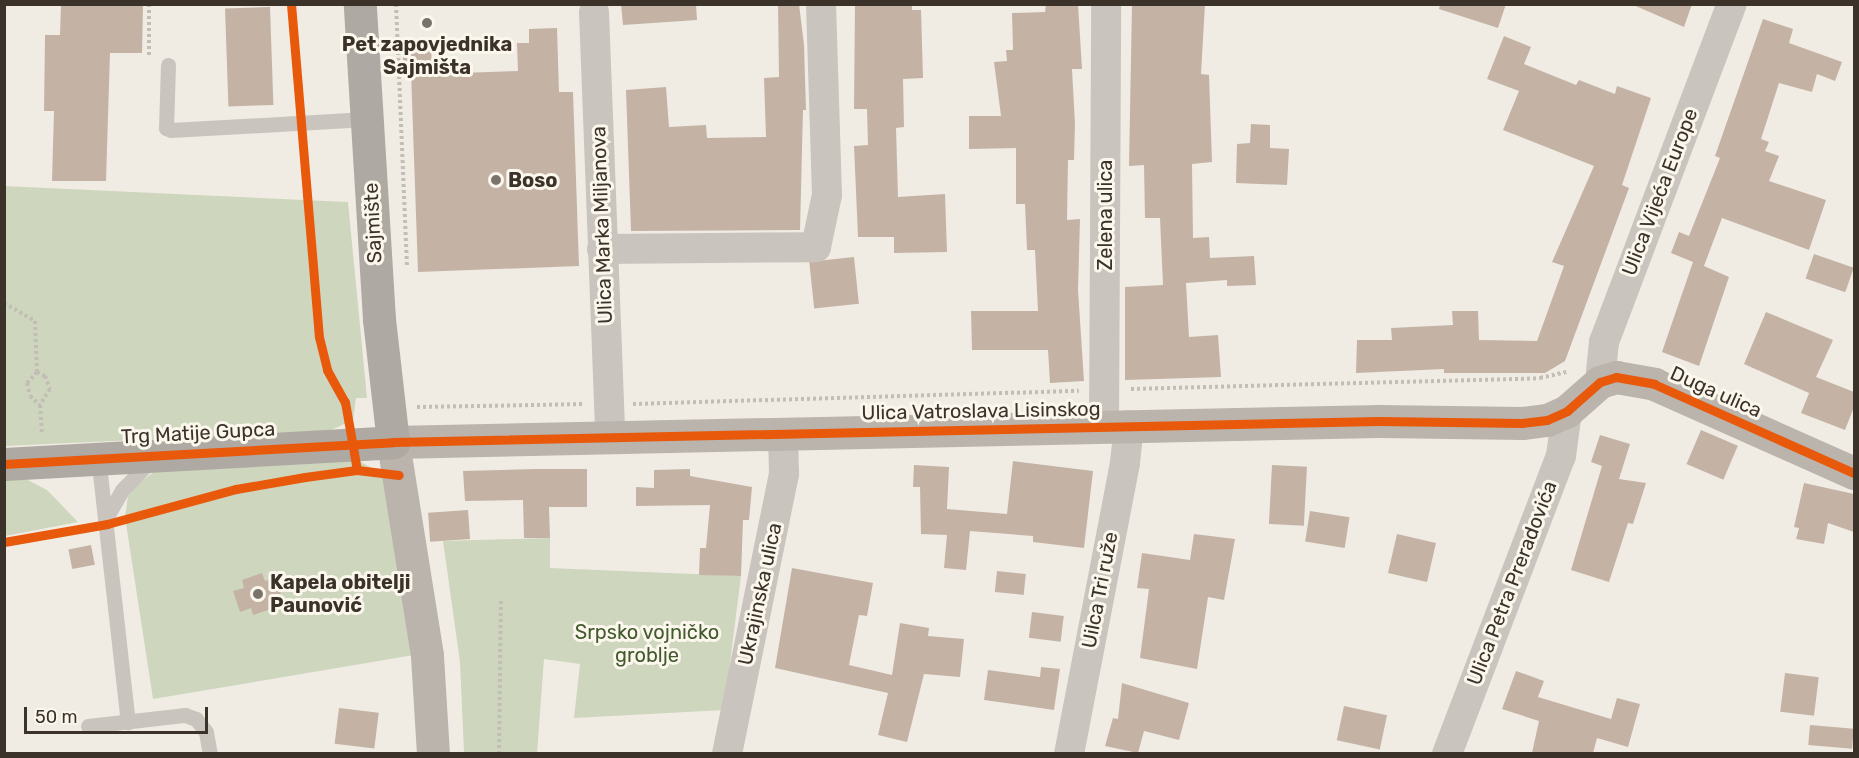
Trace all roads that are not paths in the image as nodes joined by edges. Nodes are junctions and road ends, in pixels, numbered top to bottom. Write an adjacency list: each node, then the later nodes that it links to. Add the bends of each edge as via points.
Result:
1 (360, 4): 7 (main road, Sajmište)
2 (821, 4): 8 (street, via 827,195 816,247)
3 (1106, 4): 11 (street, Zelena ulica, via 1104,390)
4 (1732, 4): 9 (street, Ulica Vijeća Europe, via 1604,342)
5 (594, 12): 8 (street, Ulica Marka Miljanova)
6 (168, 65): 7 (lane, via 166,128 171,130)
7 (367, 118): 14 (main road, Sajmište, via 378,308)
8 (602, 249): 13 (street, Ulica Marka Miljanova)
9 (1600, 374): 10 (main road); 18 (main road, Duga ulica, via 1654,384)
10 (1567, 411): 11 (main road, Ulica Vatroslava Lisinskog, via 1547,420 1522,423 1379,421); 26 (street, Ulica Petra Preradovića, via 1561,456)
11 (1116, 426): 12 (main road, Ulica Vatroslava Lisinskog); 25 (street, Uilca Tri ruže, via 1125,463)
12 (783, 433): 13 (main road, Ulica Vatroslava Lisinskog); 24 (street, Ukrajinska ulica, via 784,474)
13 (610, 438): 14 (main road, Ulica Vatroslava Lisinskog)
14 (393, 442): 15 (main road, Trg Matije Gupca); 23 (main road, via 427,655)
15 (158, 453): 16 (main road, Trg Matije Gupca); 19 (lane, via 122,490)
16 (98, 456): 17 (main road, Trg Matije Gupca); 19 (lane)
17 (4, 464)
18 (1854, 473)
19 (106, 518): 20 (lane)
20 (128, 722): 21 (lane); 22 (lane, via 185,716 196,719 206,732)
21 (88, 726)
22 (210, 753)
23 (433, 753)
24 (727, 753)
25 (1069, 753)
26 (1447, 753)

